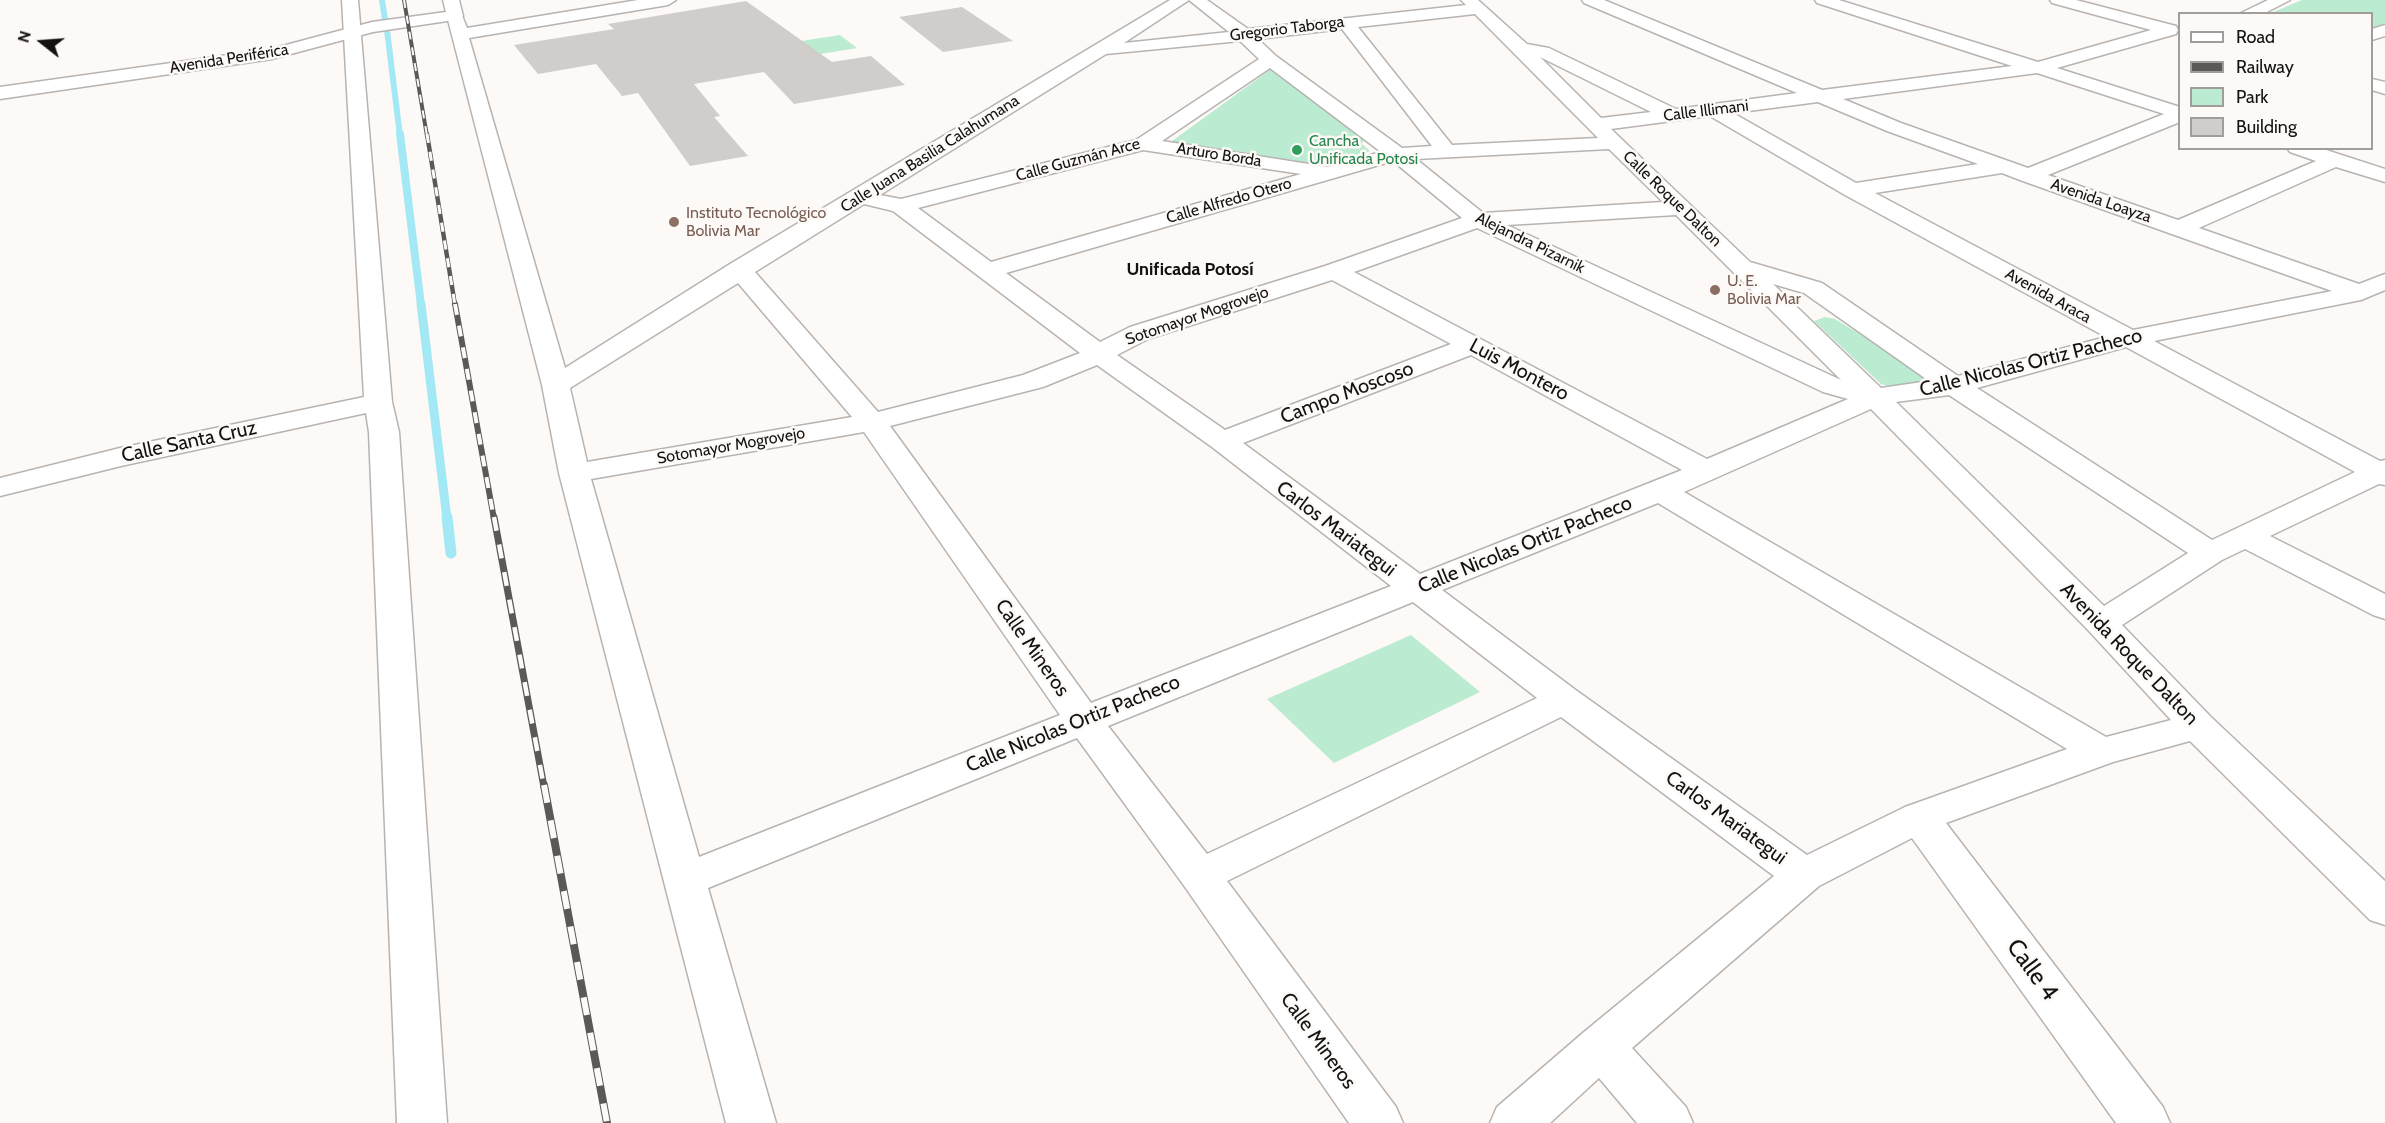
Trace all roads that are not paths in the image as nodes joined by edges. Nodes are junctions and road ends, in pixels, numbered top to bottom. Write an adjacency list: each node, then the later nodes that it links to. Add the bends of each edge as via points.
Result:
1 (603, 0): 13 (street, Avenida Periférica)
2 (668, 0): 13 (street, Avenida Periférica)
3 (1181, 0): 19 (street, Calle Juana Basilia Calahumana)
4 (1197, 0): 17 (street, Alejandra Pizarnik)
5 (1590, 0): 25 (street, Avenida Loayza)
6 (2058, 0): 16 (street)
7 (2282, 0): 11 (street)
8 (1830, 1): 21 (street)
9 (1473, 5): 14 (street, Gregorio Taborga); 18 (street, Calle Roque Dalton)
10 (1355, 6): 14 (street)
11 (2252, 12)
12 (351, 16): 13 (street, Avenida Periférica); 22 (street, Avenida Periférica, via 272,54); 60 (street)
13 (456, 18): 57 (street)
14 (1375, 19): 15 (street, Gregorio Taborga)
15 (1345, 22): 17 (street, Gregorio Taborga); 34 (street)
16 (2175, 32): 21 (street, Calle Illimani)
17 (1243, 34): 19 (street, Gregorio Taborga); 20 (street, Alejandra Pizarnik)
18 (1521, 48): 29 (street, via 1543,52); 30 (street, Calle Roque Dalton)
19 (1098, 52): 24 (street, Calle Juana Basilia Calahumana)
20 (1270, 60): 32 (street, Calle Guzmán Arce); 35 (street, Alejandra Pizarnik)
21 (2037, 68): 25 (street, Calle Illimani); 27 (street)
22 (0, 93)
23 (999, 93): 24 (street)
24 (1024, 96): 42 (street, Calle Juana Basilia Calahumana)
25 (1817, 97): 26 (street, Calle Illimani); 37 (street, Avenida Loayza)
26 (1715, 111): 29 (street, Calle Illimani); 41 (street, Avenida Araca)
27 (2178, 113)
28 (2178, 115): 39 (street)
29 (1675, 116): 30 (street, Calle Illimani)
30 (1596, 125): 31 (street, Calle Roque Dalton)
31 (1615, 143): 34 (street, Calle Alfredo Otero); 44 (street, Calle Roque Dalton)
32 (1143, 144): 38 (street, Arturo Borda); 43 (street, Calle Guzmán Arce)
33 (2303, 150): 36 (street)
34 (1446, 151): 35 (street, Calle Alfredo Otero)
35 (1397, 154): 38 (street, Calle Alfredo Otero); 45 (street, Alejandra Pizarnik)
36 (2335, 160): 40 (street); 46 (street)
37 (2004, 166): 39 (street, Avenida Loayza); 41 (street)
38 (1330, 172): 49 (street, Calle Alfredo Otero)
39 (2028, 175): 46 (street, Avenida Loayza)
40 (2385, 176)
41 (1853, 190): 54 (street, Avenida Araca)
42 (861, 197): 43 (street, Carlos Mariategui); 47 (street, Calle Juana Basilia Calahumana)
43 (902, 206): 49 (street, Carlos Mariategui)
44 (1682, 208): 45 (street, Sotomayor Mogrovejo); 48 (street, Calle Roque Dalton)
45 (1478, 220): 50 (street, Sotomayor Mogrovejo); 59 (street, Alejandra Pizarnik, via 1833,387)
46 (2179, 228): 52 (street, Avenida Loayza)
47 (739, 268): 57 (street, Calle Juana Basilia Calahumana); 61 (street, Calle Mineros)
48 (1743, 268): 58 (street, via 1813,288); 59 (street, Calle Roque Dalton)
49 (989, 270): 56 (street, Carlos Mariategui)
50 (1334, 271): 55 (street, Luis Montero); 56 (street, Sotomayor Mogrovejo, via 1139,333)
51 (2385, 281): 52 (street, Calle Nicolas Ortiz Pacheco)
52 (2360, 293): 53 (street, Avenida Loayza); 54 (street, Calle Nicolas Ortiz Pacheco)
53 (2385, 302)
54 (2127, 339): 58 (street, Calle Nicolas Ortiz Pacheco); 65 (street, Avenida Araca)
55 (1473, 345): 62 (street, Campo Moscoso); 63 (street, Luis Montero)
56 (1098, 353): 61 (street, Sotomayor Mogrovejo, via 1033,381); 62 (street, Carlos Mariategui)
57 (556, 385): 64 (street)
58 (1954, 386): 59 (street, Calle Nicolas Ortiz Pacheco); 69 (street)
59 (1875, 397): 63 (street, Calle Nicolas Ortiz Pacheco); 72 (street, Avenida Roque Dalton)
60 (378, 402): 66 (street, Calle Santa Cruz); 83 (street, via 385,444)
61 (872, 422): 64 (street, Sotomayor Mogrovejo); 74 (street, Calle Mineros)
62 (1222, 441): 70 (street, Carlos Mariategui)
63 (1704, 470): 67 (street, Calle Nicolas Ortiz Pacheco)
64 (574, 473): 80 (street)
65 (2383, 473): 68 (street)
66 (0, 487)
67 (1660, 491): 70 (street, Calle Nicolas Ortiz Pacheco); 76 (street)
68 (2247, 537): 69 (street); 71 (street)
69 (2210, 553): 72 (street)
70 (1416, 589): 73 (street, Carlos Mariategui); 74 (street, Calle Nicolas Ortiz Pacheco)
71 (2385, 608)
72 (2101, 623): 75 (street, Avenida Roque Dalton)
73 (1564, 700): 78 (street, Carlos Mariategui); 79 (street)
74 (1083, 720): 79 (street, Calle Mineros); 80 (street, Calle Nicolas Ortiz Pacheco)
75 (2198, 726): 76 (street); 81 (street, Avenida Roque Dalton)
76 (2101, 752): 77 (street)
77 (1918, 817): 78 (street); 88 (street, Calle 4)
78 (1804, 875): 82 (street)
79 (1200, 876): 85 (street, Calle Mineros)
80 (684, 880): 84 (street)
81 (2385, 908)
82 (1601, 1046): 86 (street); 87 (street)
83 (422, 1123)
84 (751, 1123)
85 (1378, 1123)
86 (1515, 1123)
87 (1668, 1123)
88 (2145, 1123)

